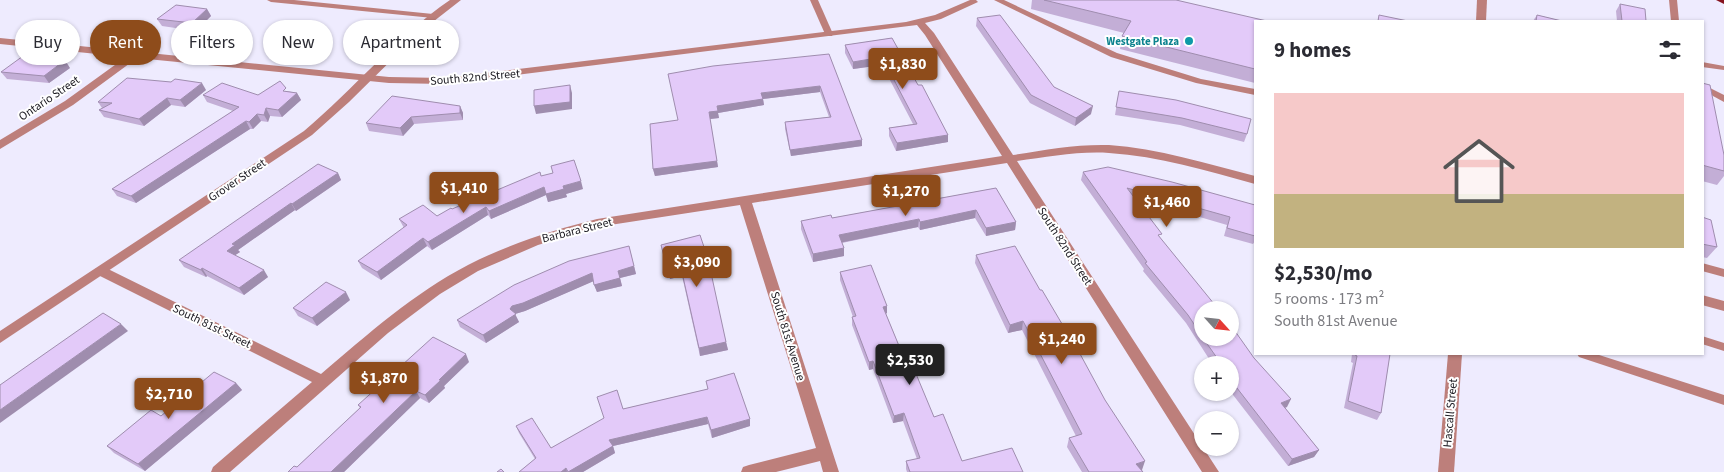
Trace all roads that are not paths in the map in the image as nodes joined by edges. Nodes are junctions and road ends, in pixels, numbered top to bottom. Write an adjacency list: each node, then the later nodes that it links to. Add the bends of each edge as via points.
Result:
1 (271, 0): 8 (lane)
2 (456, 0): 8 (street, Grover Street)
3 (814, 0): 12 (lane)
4 (998, 0): 21 (lane, via 1114,55 1199,81)
5 (1482, 0): 9 (street)
6 (1673, 0): 10 (lane)
7 (971, 1): 11 (street, South 82nd Street)
8 (433, 16): 19 (street, Grover Street)
9 (1481, 20)
10 (1675, 20)
11 (919, 22): 12 (street, South 82nd Street); 24 (street, South 82nd Street)
12 (829, 34): 19 (street, South 82nd Street, via 469,80)
13 (0, 41): 14 (street, South 82nd Street)
14 (90, 50)
15 (161, 56): 19 (street, South 82nd Street)
16 (1704, 64): 18 (lane)
17 (121, 65): 23 (street, Ontario Street, via 69,103)
18 (1724, 68)
19 (367, 77): 28 (street, Grover Street, via 308,133)
20 (1704, 87): 22 (lane)
21 (1254, 92)
22 (1724, 99)
23 (0, 145)
24 (1010, 159): 25 (street, Barbara Street, via 1107,149 1137,152); 26 (street, Barbara Street); 43 (street, South 82nd Street)
25 (1254, 180)
26 (745, 200): 37 (street, Barbara Street, via 597,223 523,245 472,269 422,299 386,325); 39 (street, South 81st Avenue)
27 (1704, 268): 29 (lane)
28 (101, 271): 32 (street, Grover Street); 37 (street, South 81st Street)
29 (1724, 273)
30 (1704, 301): 31 (street)
31 (1724, 306)
32 (0, 338)
33 (1704, 341): 34 (lane)
34 (1724, 347)
35 (1455, 355): 44 (street, Hascall Street)
36 (1586, 355): 38 (lane)
37 (323, 381): 40 (street, Barbara Street)
38 (1724, 400)
39 (824, 453): 41 (street); 42 (street, South 81st Avenue)
40 (219, 472)
41 (749, 472)
42 (830, 472)
43 (1211, 472)
44 (1446, 472)

